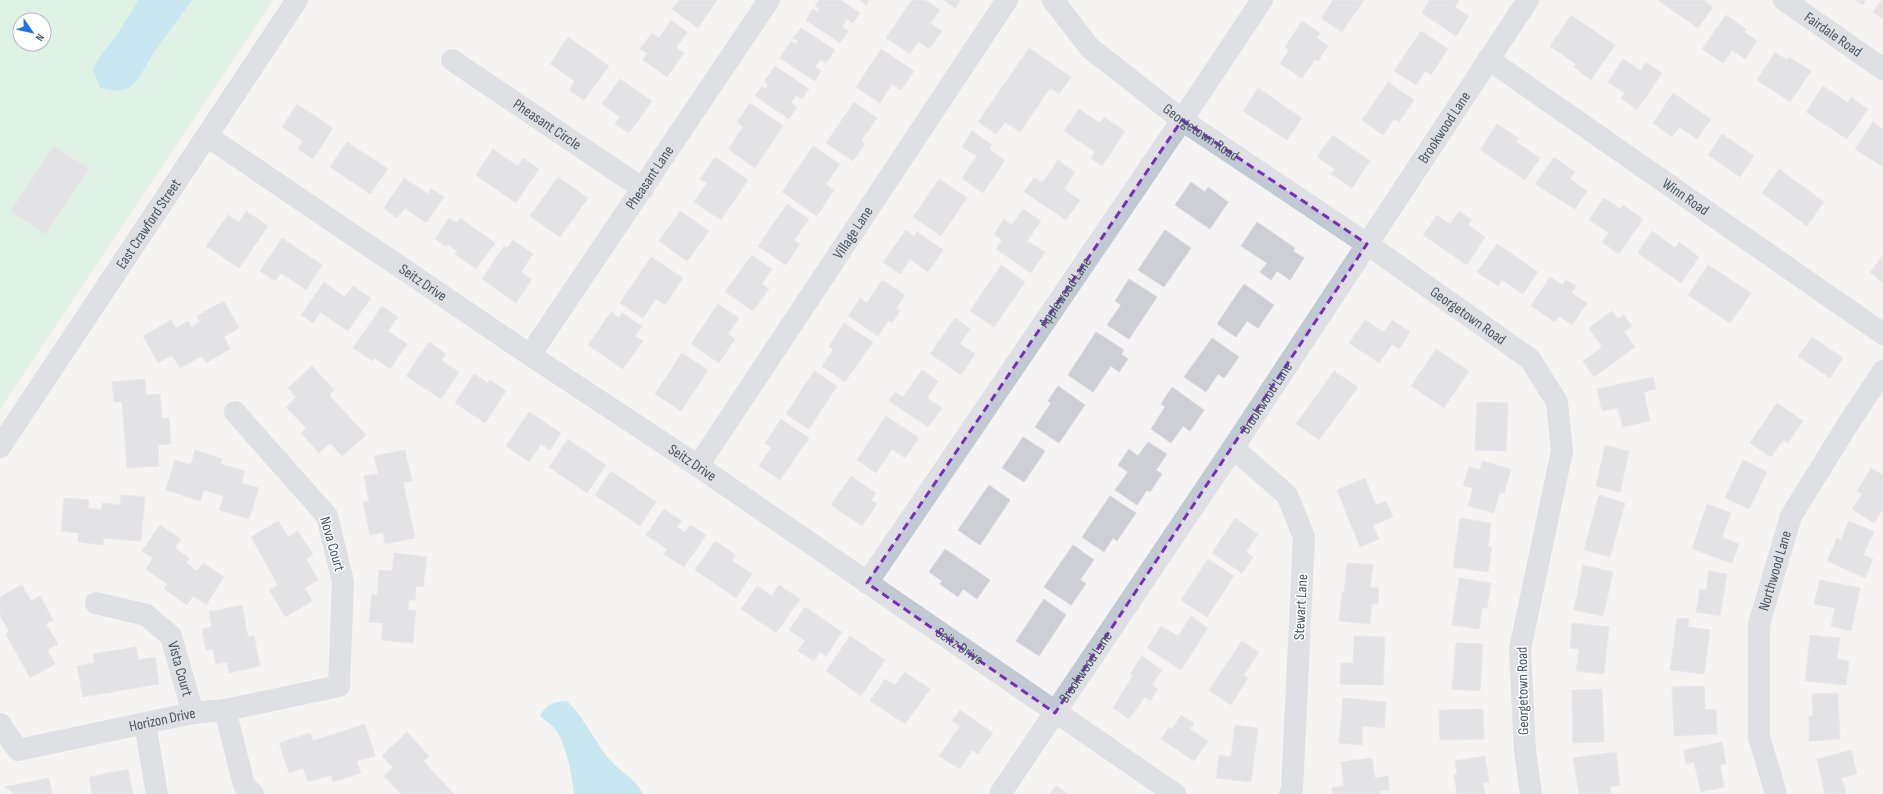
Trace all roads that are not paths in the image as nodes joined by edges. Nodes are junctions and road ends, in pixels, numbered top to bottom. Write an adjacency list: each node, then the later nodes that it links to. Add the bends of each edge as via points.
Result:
1 (297, 0): 12 (street, East Crawford Street)
2 (769, 0): 13 (street, Pheasant Lane)
3 (1007, 0): 21 (street, Village Lane)
4 (1053, 0): 11 (street, Georgetown Road, via 1090,48)
5 (1262, 0): 11 (street, Applewood Lane)
6 (1528, 0): 8 (street, Brookwood Lane)
7 (1784, 0): 10 (street, Fairdale Road)
8 (1488, 59): 14 (street, Brookwood Lane); 15 (street, Winn Road)
9 (452, 60): 13 (street, Pheasant Circle)
10 (1883, 69)
11 (1182, 120): 14 (street, Georgetown Road); 22 (street, Applewood Lane)
12 (207, 136): 16 (street, Seitz Drive); 19 (street, East Crawford Street)
13 (643, 189): 16 (street, Pheasant Lane)
14 (1367, 244): 20 (street, Brookwood Lane); 36 (street, Georgetown Road, via 1530,359 1557,402 1562,451 1520,649 1524,752)
15 (1883, 334)
16 (530, 355): 21 (street, Seitz Drive)
17 (1883, 371): 37 (street, Northwood Lane, via 1791,516 1759,624 1759,737)
18 (235, 412): 24 (street, Nova Court, via 327,516 343,582)
19 (0, 447)
20 (1233, 448): 27 (street, Brookwood Lane); 35 (street, Stewart Lane, via 1288,496 1304,536)
21 (698, 466): 22 (street, Seitz Drive)
22 (867, 583): 27 (street, Seitz Drive)
23 (96, 603): 26 (street, Vista Court, via 146,615 171,636)
24 (339, 686): 25 (street, Horizon Drive)
25 (225, 710): 26 (street, Horizon Drive); 32 (street, via 244,785)
26 (193, 713): 29 (street, Horizon Drive)
27 (1055, 713): 33 (street, Brookwood Lane); 34 (street, Seitz Drive)
28 (0, 724): 30 (street, Horizon Drive)
29 (145, 724): 30 (street, Horizon Drive); 31 (street)
30 (9, 752)
31 (158, 794)
32 (253, 794)
33 (1000, 794)
34 (1175, 794)
35 (1290, 794)
36 (1531, 794)
37 (1776, 794)

